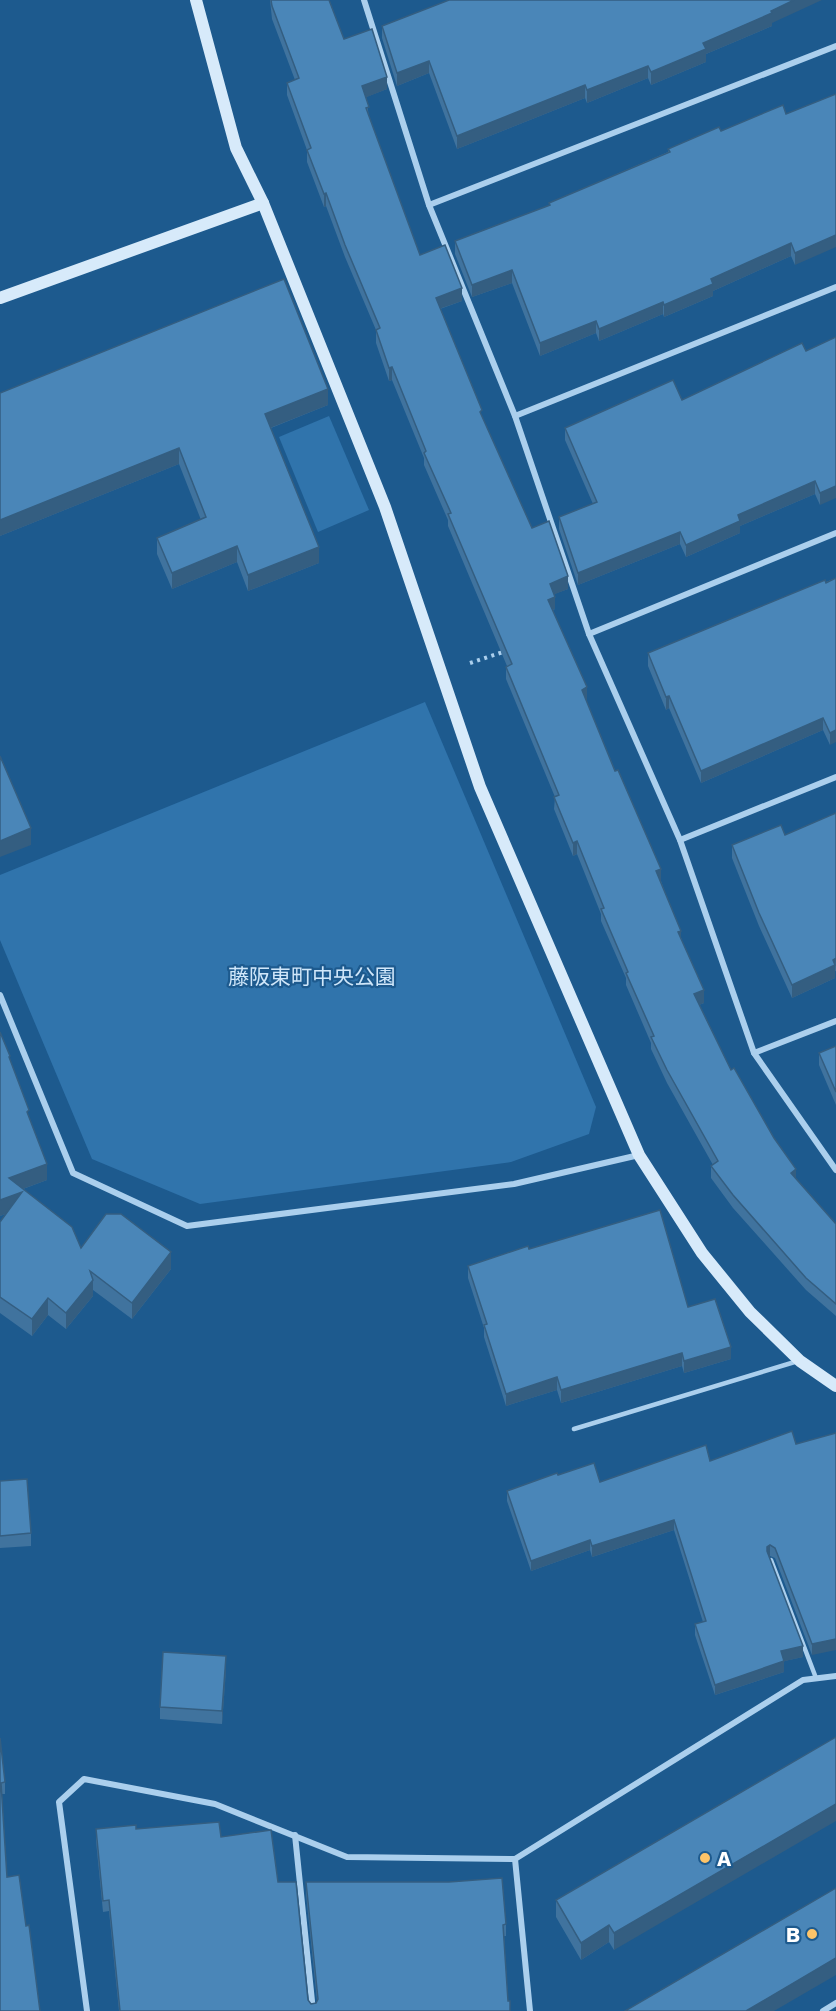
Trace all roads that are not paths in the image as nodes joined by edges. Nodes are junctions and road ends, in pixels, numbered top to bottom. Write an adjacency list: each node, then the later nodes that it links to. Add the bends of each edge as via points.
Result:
1 (196, 0): 4 (street, via 236,148)
2 (364, 0): 5 (street)
3 (836, 46): 5 (street)
4 (262, 203): 7 (street); 16 (street, via 385,507 480,787)
5 (429, 205): 8 (street)
6 (836, 287): 8 (street)
7 (0, 298)
8 (515, 416): 10 (street)
9 (836, 533): 10 (street)
10 (589, 634): 12 (street)
11 (836, 777): 12 (street)
12 (680, 840): 15 (street)
13 (0, 995): 16 (street, via 73,1173 188,1226 514,1184)
14 (836, 1021): 15 (street)
15 (754, 1053): 17 (street)
16 (639, 1155): 18 (street, via 702,1253 750,1312)
17 (836, 1170)
18 (800, 1361): 19 (street); 20 (lane)
19 (836, 1386)
20 (574, 1429)
21 (771, 1560): 23 (lane)
22 (836, 1676): 23 (street)
23 (816, 1678): 25 (street, via 803,1680)
24 (295, 1835): 25 (street, via 347,1857); 27 (street, via 215,1804 84,1779 59,1802); 28 (street)
25 (515, 1859): 29 (street)
26 (836, 2003): 30 (street)
27 (87, 2011)
28 (313, 2011)
29 (530, 2011)
30 (823, 2011)

